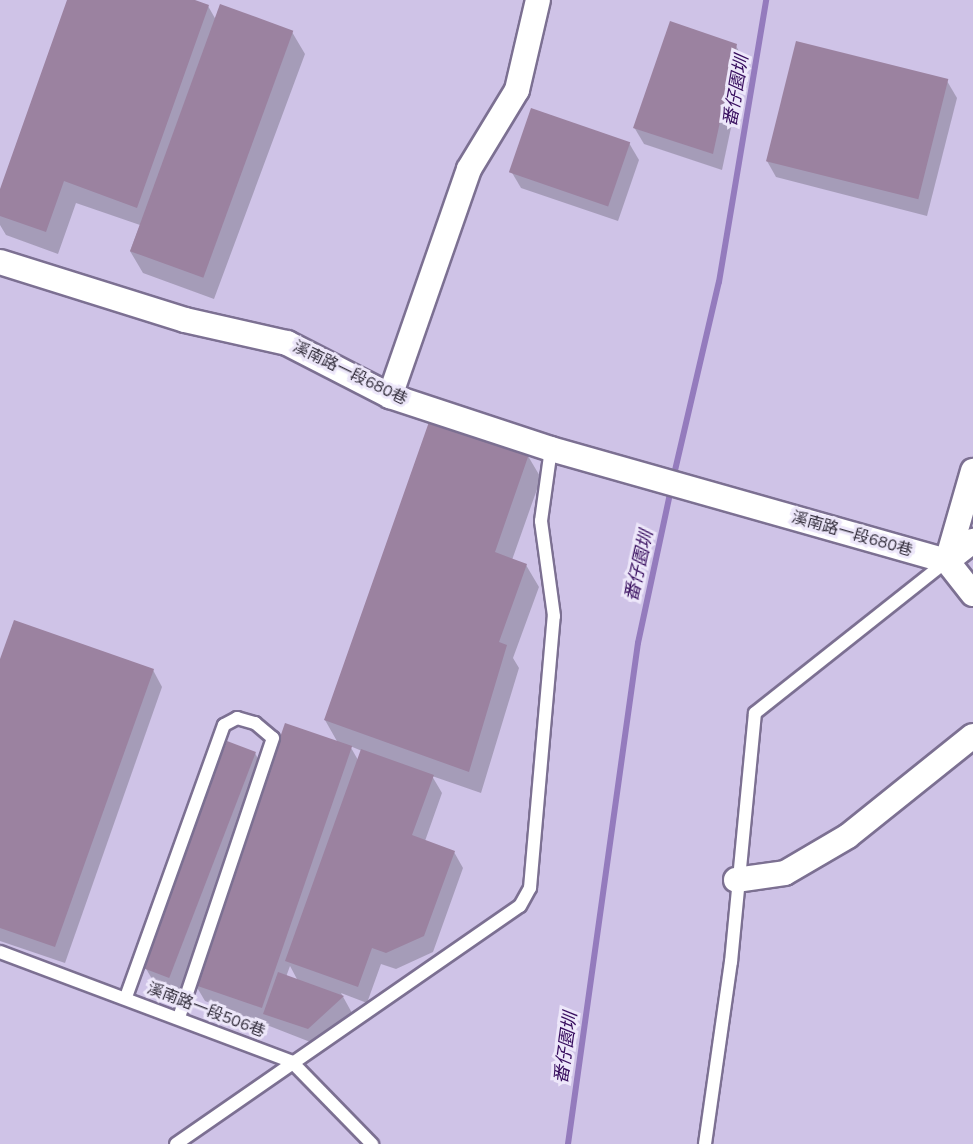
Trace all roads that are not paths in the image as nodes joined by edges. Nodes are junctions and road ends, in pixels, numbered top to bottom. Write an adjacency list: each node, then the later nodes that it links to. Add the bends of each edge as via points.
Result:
1 (538, 0): 3 (street, via 517,90 469,169)
2 (0, 262): 3 (street, 溪南路一段680巷, via 185,320 287,343)
3 (390, 396): 4 (street, 溪南路一段680巷)
4 (551, 449): 7 (street, 溪南路一段680巷); 14 (lane, via 541,521 554,616 530,888 520,906)
5 (973, 471): 7 (street)
6 (973, 541): 7 (street)
7 (947, 561): 8 (street); 10 (lane, via 755,713)
8 (973, 594)
9 (973, 736): 10 (street, via 848,836 785,873)
10 (736, 880): 17 (lane, via 731,962)
11 (0, 952): 12 (lane, 溪南路一段506巷)
12 (126, 997): 13 (lane, 溪南路一段506巷); 13 (lane, via 224,725 237,718 255,723 273,738)
13 (179, 1018): 14 (lane, 溪南路一段506巷)
14 (292, 1062): 15 (lane); 16 (lane, 溪南路一段506巷)
15 (176, 1144)
16 (372, 1144)
17 (705, 1144)

